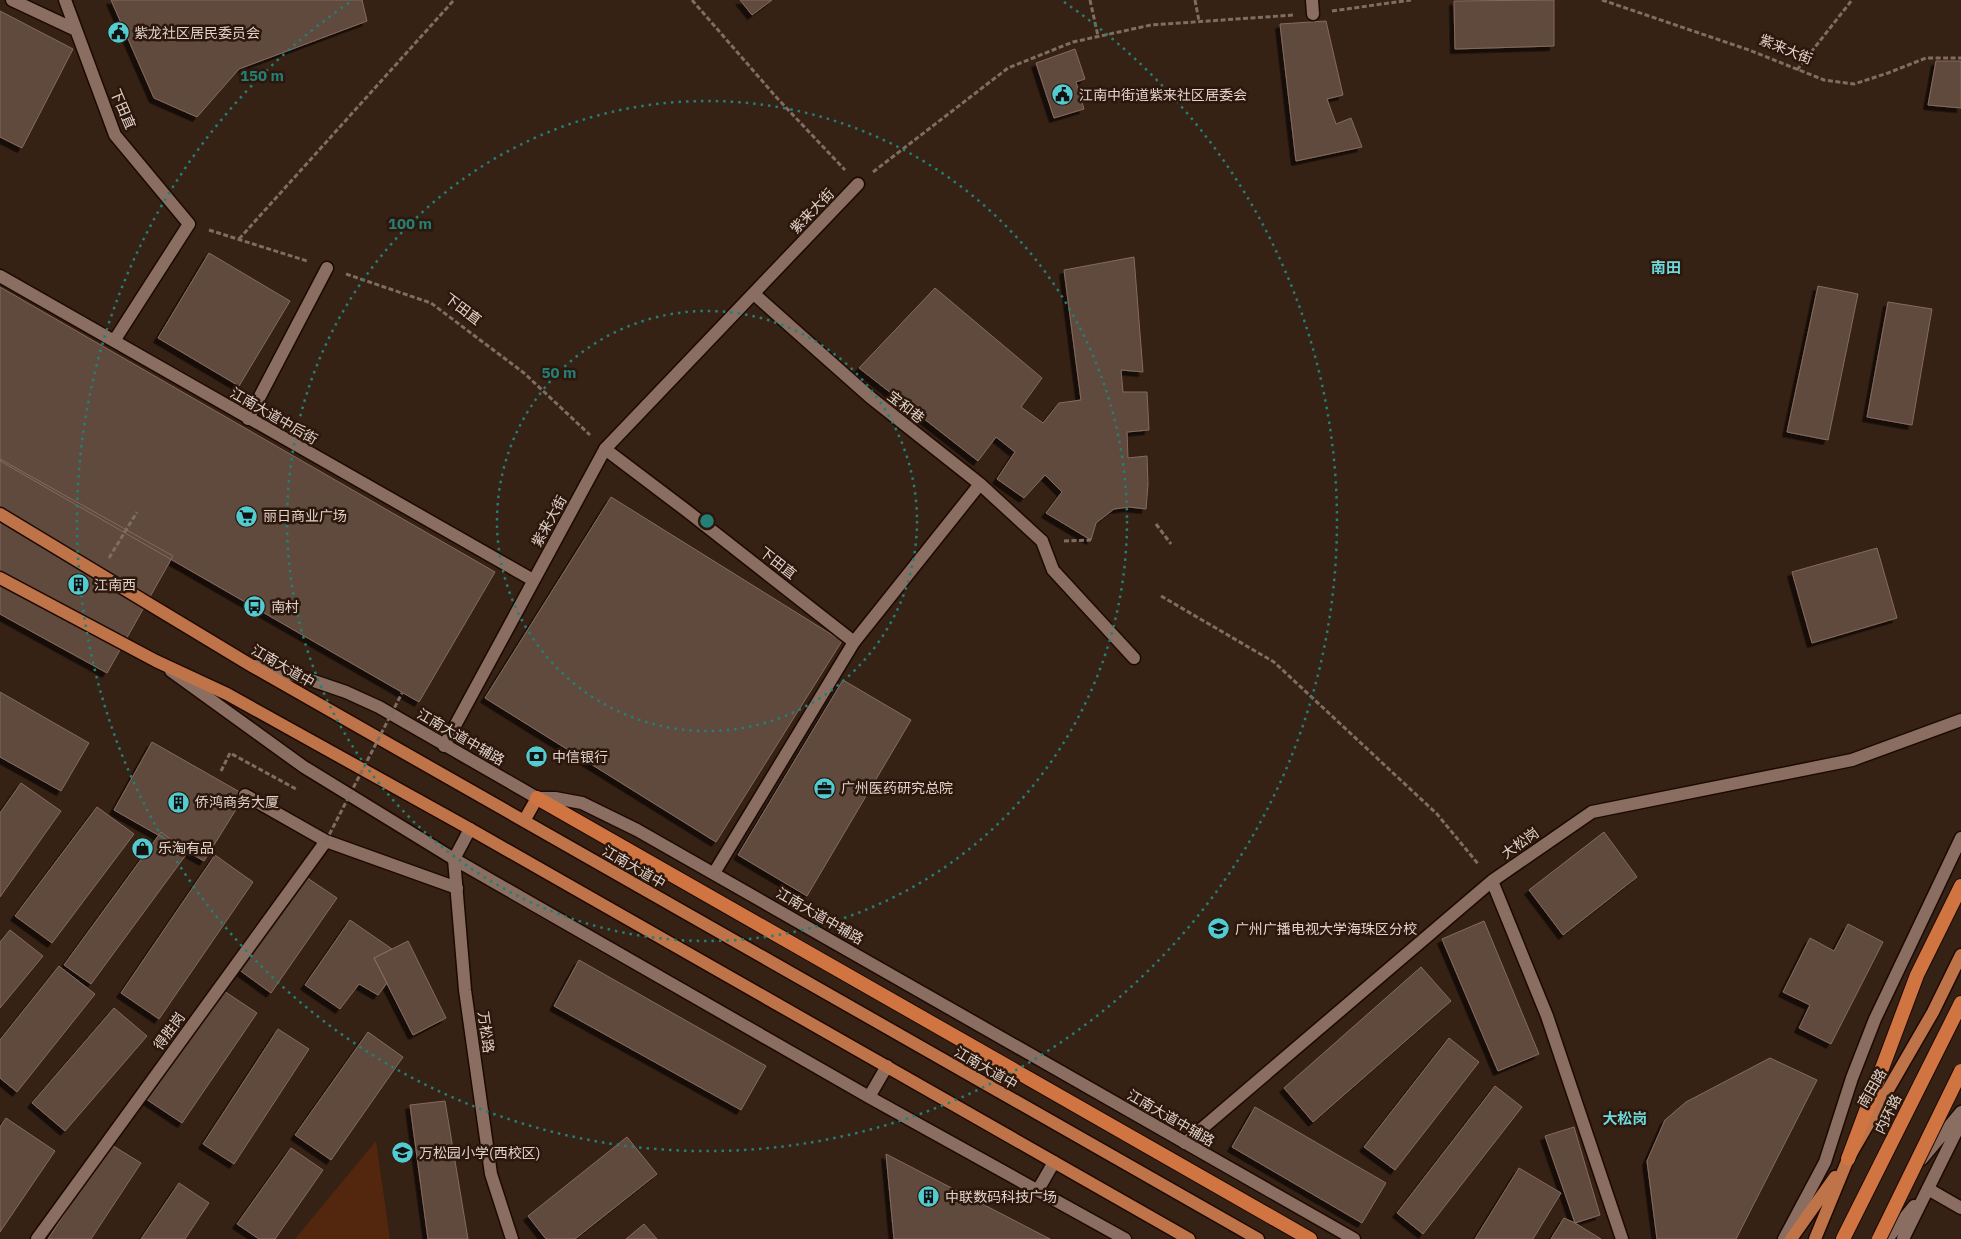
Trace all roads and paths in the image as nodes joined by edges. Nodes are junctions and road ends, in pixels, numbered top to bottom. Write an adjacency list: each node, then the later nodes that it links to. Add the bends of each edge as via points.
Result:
1 (12, 0): 13 (street)
2 (65, 0): 13 (street, 下田直)
3 (454, 0): 19 (path)
4 (692, 0): 17 (path, via 777,98)
5 (1090, 0): 14 (path)
6 (1195, 0): 12 (path)
7 (1312, 0): 11 (street)
8 (1411, 0): 11 (path)
9 (1602, 0): 16 (path, 紫来大街)
10 (1852, 0): 16 (path)
11 (1313, 14): 12 (path)
12 (1199, 21): 14 (path, via 1151,25)
13 (76, 30): 18 (street, 下田直, via 115,135)
14 (1098, 36): 17 (path, via 1073,42 1008,68)
15 (1961, 58): 16 (path, 紫来大街, via 1926,58 1854,84 1824,80)
16 (1797, 70)
17 (858, 184): 22 (street, 紫来大街)
18 (189, 224): 19 (path, 下田直); 23 (street)
19 (239, 239): 20 (path, 下田直)
20 (327, 268): 24 (street); 25 (path, 下田直, via 431,303 524,373)
21 (0, 276): 23 (street, 江南大道中后街)
22 (754, 294): 25 (street, 紫来大街); 26 (street, 宝和巷, via 870,397)
23 (114, 341): 24 (street, 江南大道中后街)
24 (248, 418): 33 (street, 江南大道中后街)
25 (605, 450): 33 (street, 紫来大街); 35 (street, 下田直)
26 (980, 484): 35 (street); 36 (street, 宝和巷, via 1042,542 1053,570)
27 (138, 512): 31 (path)
28 (0, 514): 31 (main road, 江南大道中)
29 (1156, 524): 30 (path)
30 (1171, 544)
31 (98, 574): 38 (main road, 江南大道中)
32 (0, 578): 37 (main road)
33 (533, 580): 41 (street, 紫来大街)
34 (1161, 596): 52 (path, via 1274,662 1437,814)
35 (854, 642): 51 (street)
36 (1134, 658)
37 (156, 661): 47 (main road, via 227,694); 50 (street, via 304,767)
38 (252, 666): 41 (street, 江南大道中辅路, via 346,692 379,707); 46 (main road, 江南大道中)
39 (402, 693): 49 (path, bridge)
40 (1961, 720): 52 (street, 大松岗, via 1852,760 1592,812)
41 (444, 746): 45 (street, 江南大道中辅路)
42 (221, 771): 43 (path, via 230,753)
43 (292, 787)
44 (245, 795): 49 (street)
45 (537, 798): 46 (main road); 51 (street, 江南大道中辅路, via 567,799 595,809); 76 (highway)
46 (524, 821): 75 (main road, 江南大道中)
47 (470, 830): 50 (street); 58 (main road)
48 (1961, 838): 79 (street, via 1875,1019 1824,1162)
49 (326, 841): 54 (street); 71 (street, 得胜岗)
50 (454, 859): 54 (street, 万松路); 61 (street)
51 (714, 873): 64 (street, 江南大道中辅路)
52 (1492, 882): 64 (street, 大松岗); 78 (street, via 1547,1016)
53 (1961, 886): 65 (highway, via 1917,975)
54 (457, 888): 72 (street, 万松路, via 465,990 491,1174)
55 (1961, 955): 65 (main road, 南田路, via 1933,1012)
56 (1961, 1003): 82 (highway, 内环路)
57 (1961, 1064): 60 (main road)
58 (887, 1066): 61 (street); 66 (main road)
59 (1961, 1072): 60 (street); 83 (highway, bridge)
60 (1951, 1085): 67 (main road)
61 (869, 1097): 69 (street)
62 (1961, 1112): 67 (street)
63 (1961, 1122): 68 (street)
64 (1185, 1143): 77 (street, 江南大道中辅路)
65 (1848, 1159): 80 (main road); 81 (main road, 南田路)
66 (1054, 1162): 69 (street); 74 (main road)
67 (1906, 1178): 83 (main road)
68 (1928, 1188): 70 (street); 84 (street); 85 (street)
69 (1038, 1190): 73 (street)
70 (1961, 1208)
71 (37, 1239)
72 (512, 1239)
73 (1125, 1239)
74 (1189, 1239)
75 (1258, 1239)
76 (1310, 1239)
77 (1354, 1239)
78 (1622, 1239)
79 (1784, 1239)
80 (1791, 1239)
81 (1815, 1239)
82 (1843, 1239)
83 (1877, 1239)
84 (1887, 1239)
85 (1903, 1239)

